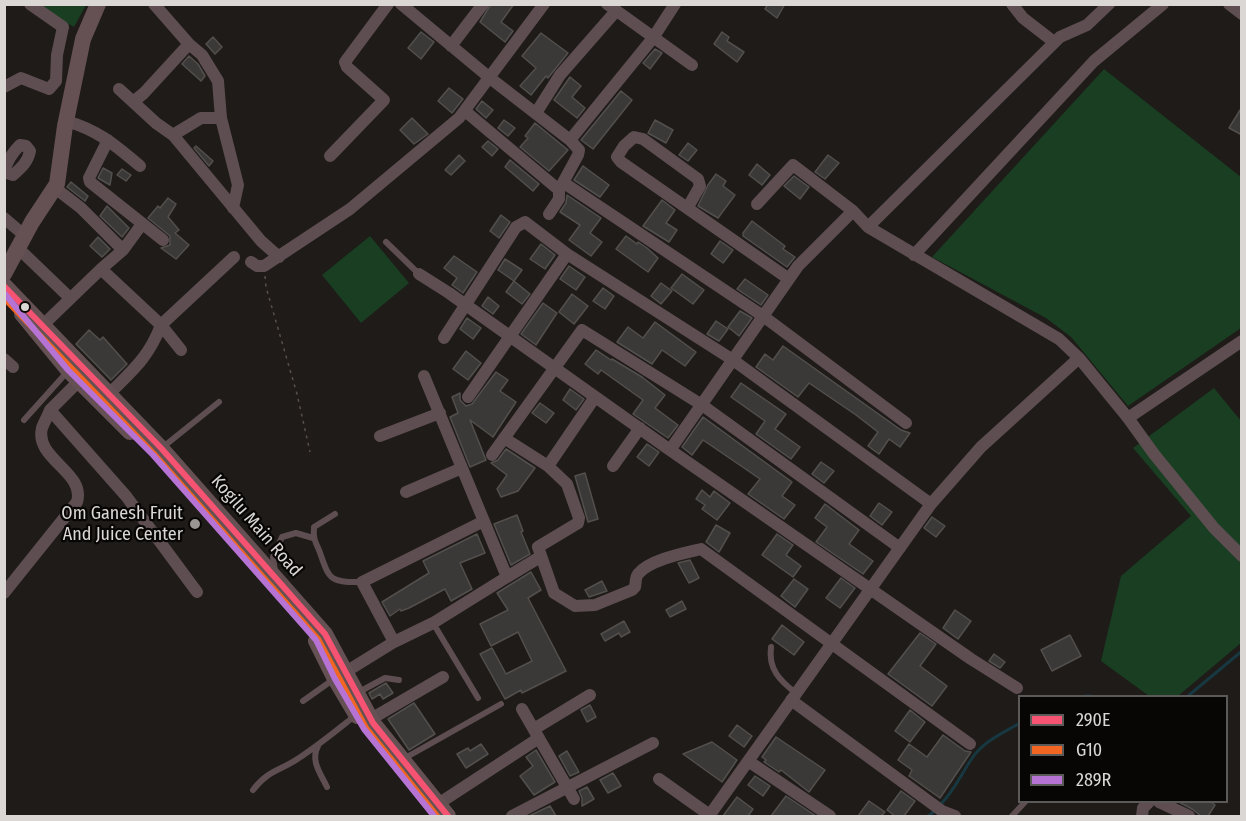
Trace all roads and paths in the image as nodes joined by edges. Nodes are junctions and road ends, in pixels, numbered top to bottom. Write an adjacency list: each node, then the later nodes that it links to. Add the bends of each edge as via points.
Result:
1 (30, 4): 21 (street, via 63,27)
2 (98, 4): 20 (main road, via 83,39)
3 (154, 4): 17 (street)
4 (388, 4): 33 (street, via 345,62 384,100)
5 (401, 4): 18 (street)
6 (483, 4): 18 (street)
7 (544, 4): 22 (street)
8 (675, 4): 15 (street)
9 (1012, 4): 16 (street, via 1023,18)
10 (1109, 4): 16 (street, via 1088,25)
11 (1162, 4): 50 (street, via 1094,60)
12 (1229, 4): 14 (street)
13 (610, 6): 15 (street); 27 (street)
14 (1242, 14)
15 (653, 38): 19 (street); 32 (street)
16 (1054, 42): 44 (street)
17 (189, 44): 25 (street); 28 (street, via 202,55 218,81)
18 (451, 46): 22 (street)
19 (692, 65)
20 (77, 67): 21 (street); 29 (main road)
21 (57, 69): 23 (street, via 56,81 49,89 21,78)
22 (490, 78): 26 (street); 27 (street)
23 (4, 87)
24 (119, 89): 25 (street)
25 (133, 102): 30 (street)
26 (465, 111): 35 (street); 52 (street, via 351,209)
27 (536, 113): 32 (street)
28 (221, 118): 30 (street, via 201,118); 39 (street, via 238,185)
29 (66, 121): 31 (street); 36 (main road)
30 (173, 135): 39 (street)
31 (108, 140): 34 (street); 43 (street, via 90,182)
32 (570, 140): 35 (street, via 579,150)
33 (330, 156)
34 (140, 166)
35 (562, 187): 41 (street); 63 (street)
36 (55, 188): 46 (main road); 48 (street)
37 (757, 204): 40 (street, via 793,165)
38 (688, 207): 38 (street, via 617,157 633,137 643,139 698,179 700,186); 58 (street)
39 (233, 208): 52 (street)
40 (853, 211): 44 (street); 58 (street)
41 (549, 214)
42 (4, 218): 46 (street)
43 (142, 224): 45 (street); 48 (street)
44 (868, 227): 50 (street)
45 (163, 240)
46 (21, 242): 56 (main road); 61 (street)
47 (387, 242): 57 (lane)
48 (123, 250): 55 (street)
49 (567, 254): 62 (street, via 525,222 521,223); 66 (street); 71 (street)
50 (914, 255): 70 (street, via 1059,339)
51 (234, 257): 65 (street)
52 (279, 257): 54 (street)
53 (251, 262): 54 (street)
54 (264, 266): 90 (path)
55 (101, 269): 61 (street); 65 (street)
56 (4, 274)
57 (419, 274): 62 (street)
58 (789, 279): 63 (street)
59 (4, 285): 64 (main road, Kogilu Main Road)
60 (4, 292): 72 (main road, Kogilu Main Road)
61 (70, 298): 64 (street)
62 (466, 305): 66 (street); 67 (street)
63 (763, 316): 71 (street); 84 (street)
64 (44, 324): 72 (main road, Kogilu Main Road)
65 (161, 325): 69 (street); 75 (street, via 143,360)
66 (510, 336): 73 (street); 77 (street)
67 (444, 338)
68 (1242, 341): 82 (street)
69 (180, 350)
70 (1079, 358): 82 (street); 96 (street, via 981,447)
71 (733, 360): 79 (street); 96 (street)
72 (68, 364): 75 (main road, Kogilu Main Road); 80 (street); 83 (lane); 113 (main road, Kogilu Main Road, via 316,640)
73 (554, 367): 76 (street); 79 (street, via 579,332 586,331); 87 (street)
74 (424, 376): 81 (street)
75 (109, 394): 88 (main road, Kogilu Main Road)
76 (595, 396): 85 (street); 92 (street)
77 (468, 397)
78 (219, 402): 88 (lane)
79 (702, 405): 89 (street); 100 (street)
80 (50, 410): 107 (street, via 126,496); 108 (street, via 42,438 80,493 77,502)
81 (440, 413): 86 (street); 94 (street)
82 (1128, 418): 101 (street, via 1214,528)
83 (24, 420)
84 (906, 423)
85 (640, 428): 89 (street); 93 (street)
86 (380, 436)
87 (504, 438): 91 (street); 92 (street)
88 (161, 448): 104 (main road, Kogilu Main Road)
89 (670, 450): 106 (street)
90 (310, 452)
91 (492, 455)
92 (548, 466): 102 (street, via 567,484 579,519 573,527 540,545)
93 (614, 466)
94 (462, 468): 95 (street); 98 (street)
95 (406, 492)
96 (931, 504): 100 (street)
97 (335, 514): 99 (lane, via 314,528)
98 (484, 521): 103 (street); 105 (street)
99 (313, 538): 104 (lane, via 296,533 282,537 273,557); 105 (lane, via 328,575)
100 (900, 548): 106 (street)
101 (1242, 556)
102 (540, 557): 103 (street); 111 (street, via 554,593 575,606 595,605 632,590 639,572 654,563 701,549)
103 (507, 577): 109 (street)
104 (277, 580): 113 (main road, Kogilu Main Road, via 325,634)
105 (362, 582): 110 (street)
106 (870, 589): 111 (street); 116 (street)
107 (197, 592)
108 (4, 593)
109 (433, 623): 110 (street); 120 (lane)
110 (394, 642): 113 (street)
111 (832, 643): 119 (street); 127 (street)
112 (771, 648): 119 (lane, via 775,672)
113 (340, 676): 117 (main road, Kogilu Main Road); 121 (lane); 124 (main road, Kogilu Main Road)
114 (443, 676): 124 (street)
115 (399, 680): 117 (lane, via 385,678)
116 (1017, 688)
117 (357, 693): 124 (main road, Kogilu Main Road)
118 (591, 695): 125 (street)
119 (794, 697): 130 (street); 142 (street, via 938,808)
120 (478, 698)
121 (303, 701)
122 (501, 704): 129 (lane)
123 (522, 709): 125 (street)
124 (364, 717): 128 (lane); 129 (main road, Kogilu Main Road); 138 (main road, Kogilu Main Road, via 364,729)
125 (536, 734): 133 (street); 138 (street)
126 (653, 742): 133 (street)
127 (970, 744)
128 (318, 746): 132 (lane, via 315,761); 134 (lane, via 286,767 271,771)
129 (403, 760): 138 (main road, Kogilu Main Road)
130 (748, 761): 140 (street); 141 (street)
131 (659, 779): 140 (street)
132 (327, 787)
133 (568, 787): 135 (street); 139 (street)
134 (253, 790)
135 (574, 799)
136 (1023, 803): 143 (lane)
137 (1163, 803): 144 (street)
138 (440, 812)
139 (512, 816)
140 (710, 816)
141 (830, 816)
142 (955, 816)
143 (1012, 816)
144 (1189, 816)

